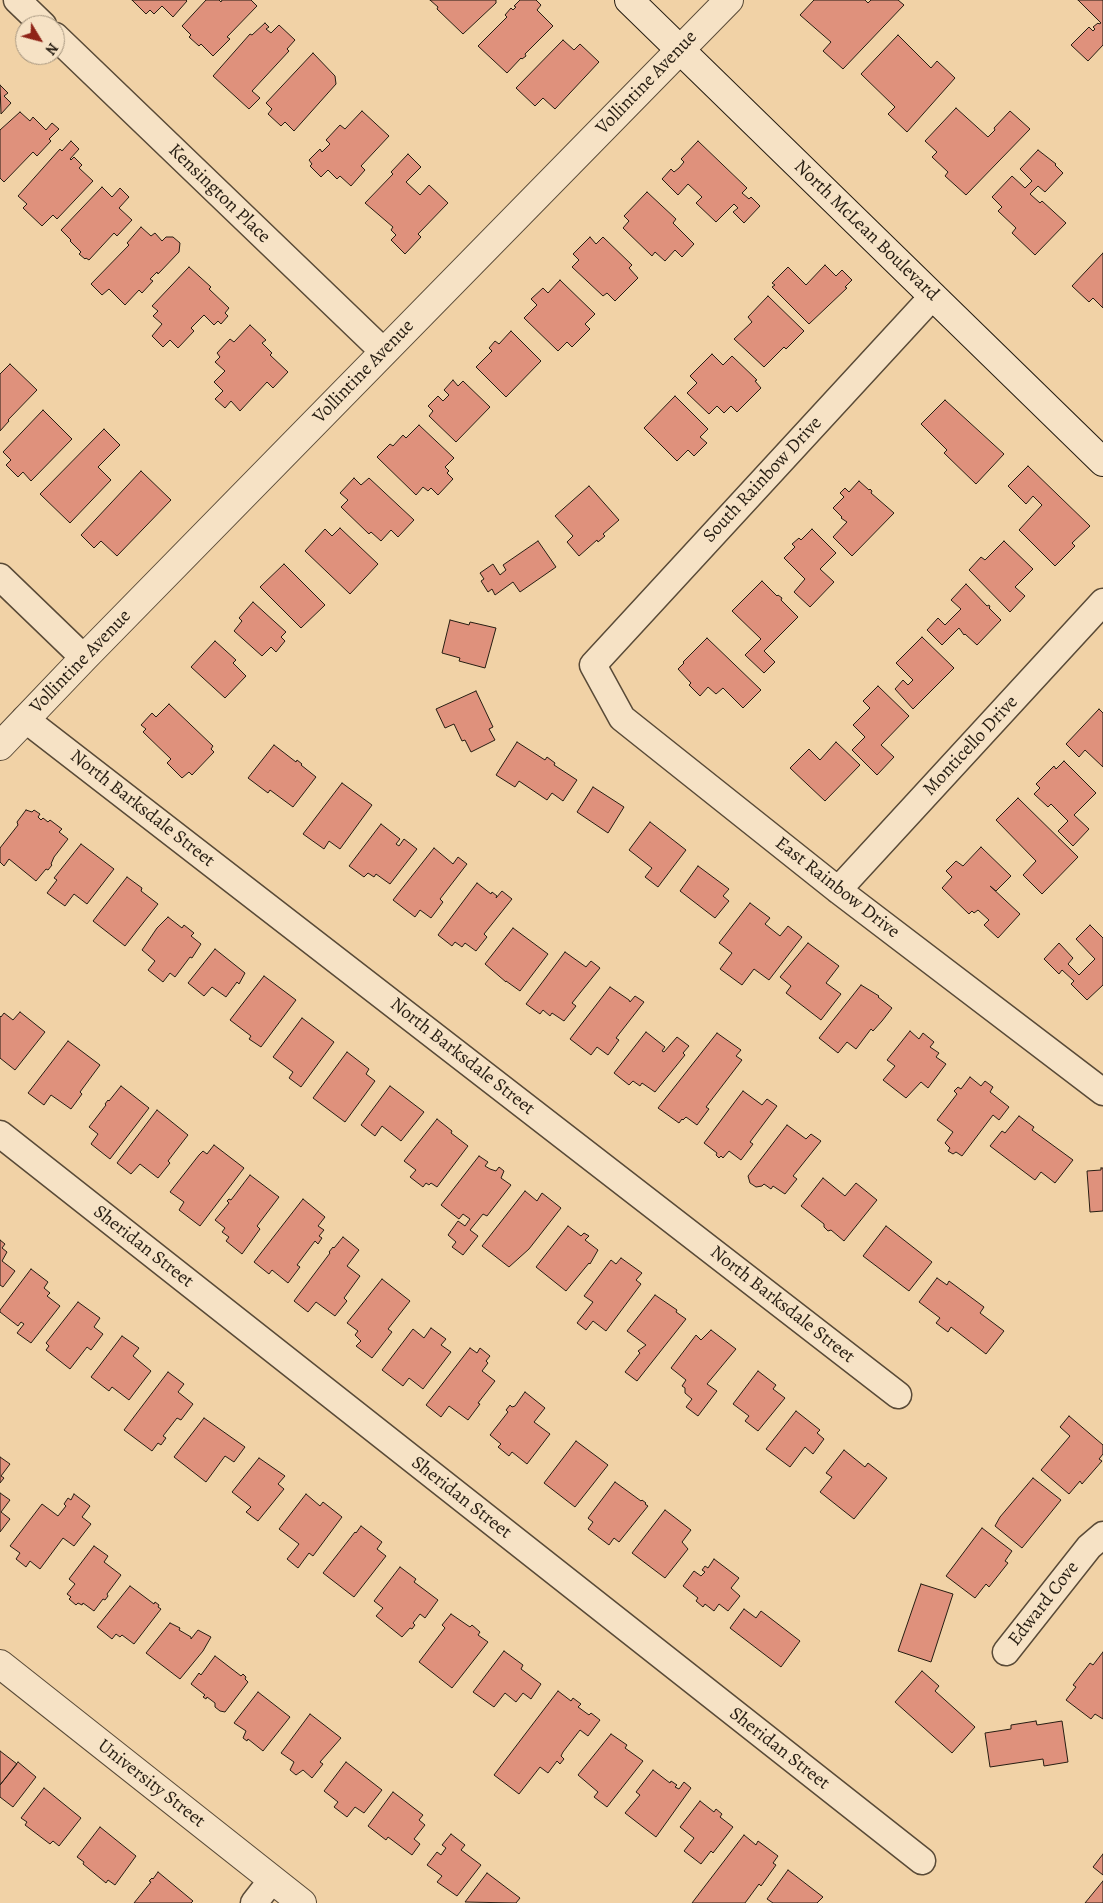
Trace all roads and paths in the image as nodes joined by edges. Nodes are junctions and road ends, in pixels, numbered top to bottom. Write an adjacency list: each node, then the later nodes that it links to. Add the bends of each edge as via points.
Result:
1 (17, 0): 4 (street)
2 (629, 0): 6 (street, North McLean Boulevard)
3 (729, 0): 6 (street, Vollintine Avenue)
4 (33, 15)
5 (65, 46): 8 (street, Kensington Place)
6 (681, 49): 7 (street, North McLean Boulevard); 8 (street, Vollintine Avenue)
7 (933, 296): 9 (street, North McLean Boulevard); 13 (street, South Rainbow Drive)
8 (384, 352): 12 (street, Vollintine Avenue)
9 (1103, 462)
10 (0, 577): 12 (street)
11 (1103, 602): 16 (street, Monticello Drive)
12 (84, 658): 14 (street, Vollintine Avenue)
13 (593, 665): 16 (street, East Rainbow Drive, via 622,718)
14 (26, 719): 15 (street, Vollintine Avenue); 19 (street, North Barksdale Street)
15 (0, 746)
16 (838, 890): 17 (street, East Rainbow Drive)
17 (1103, 1092)
18 (0, 1134): 23 (street, Sheridan Street)
19 (898, 1395)
20 (1103, 1535): 21 (street, Edward Cove, via 1088,1547)
21 (1006, 1652)
22 (0, 1664): 24 (street, University Street)
23 (922, 1861)
24 (272, 1880): 25 (street); 26 (street, University Street)
25 (254, 1903)
26 (302, 1903)

